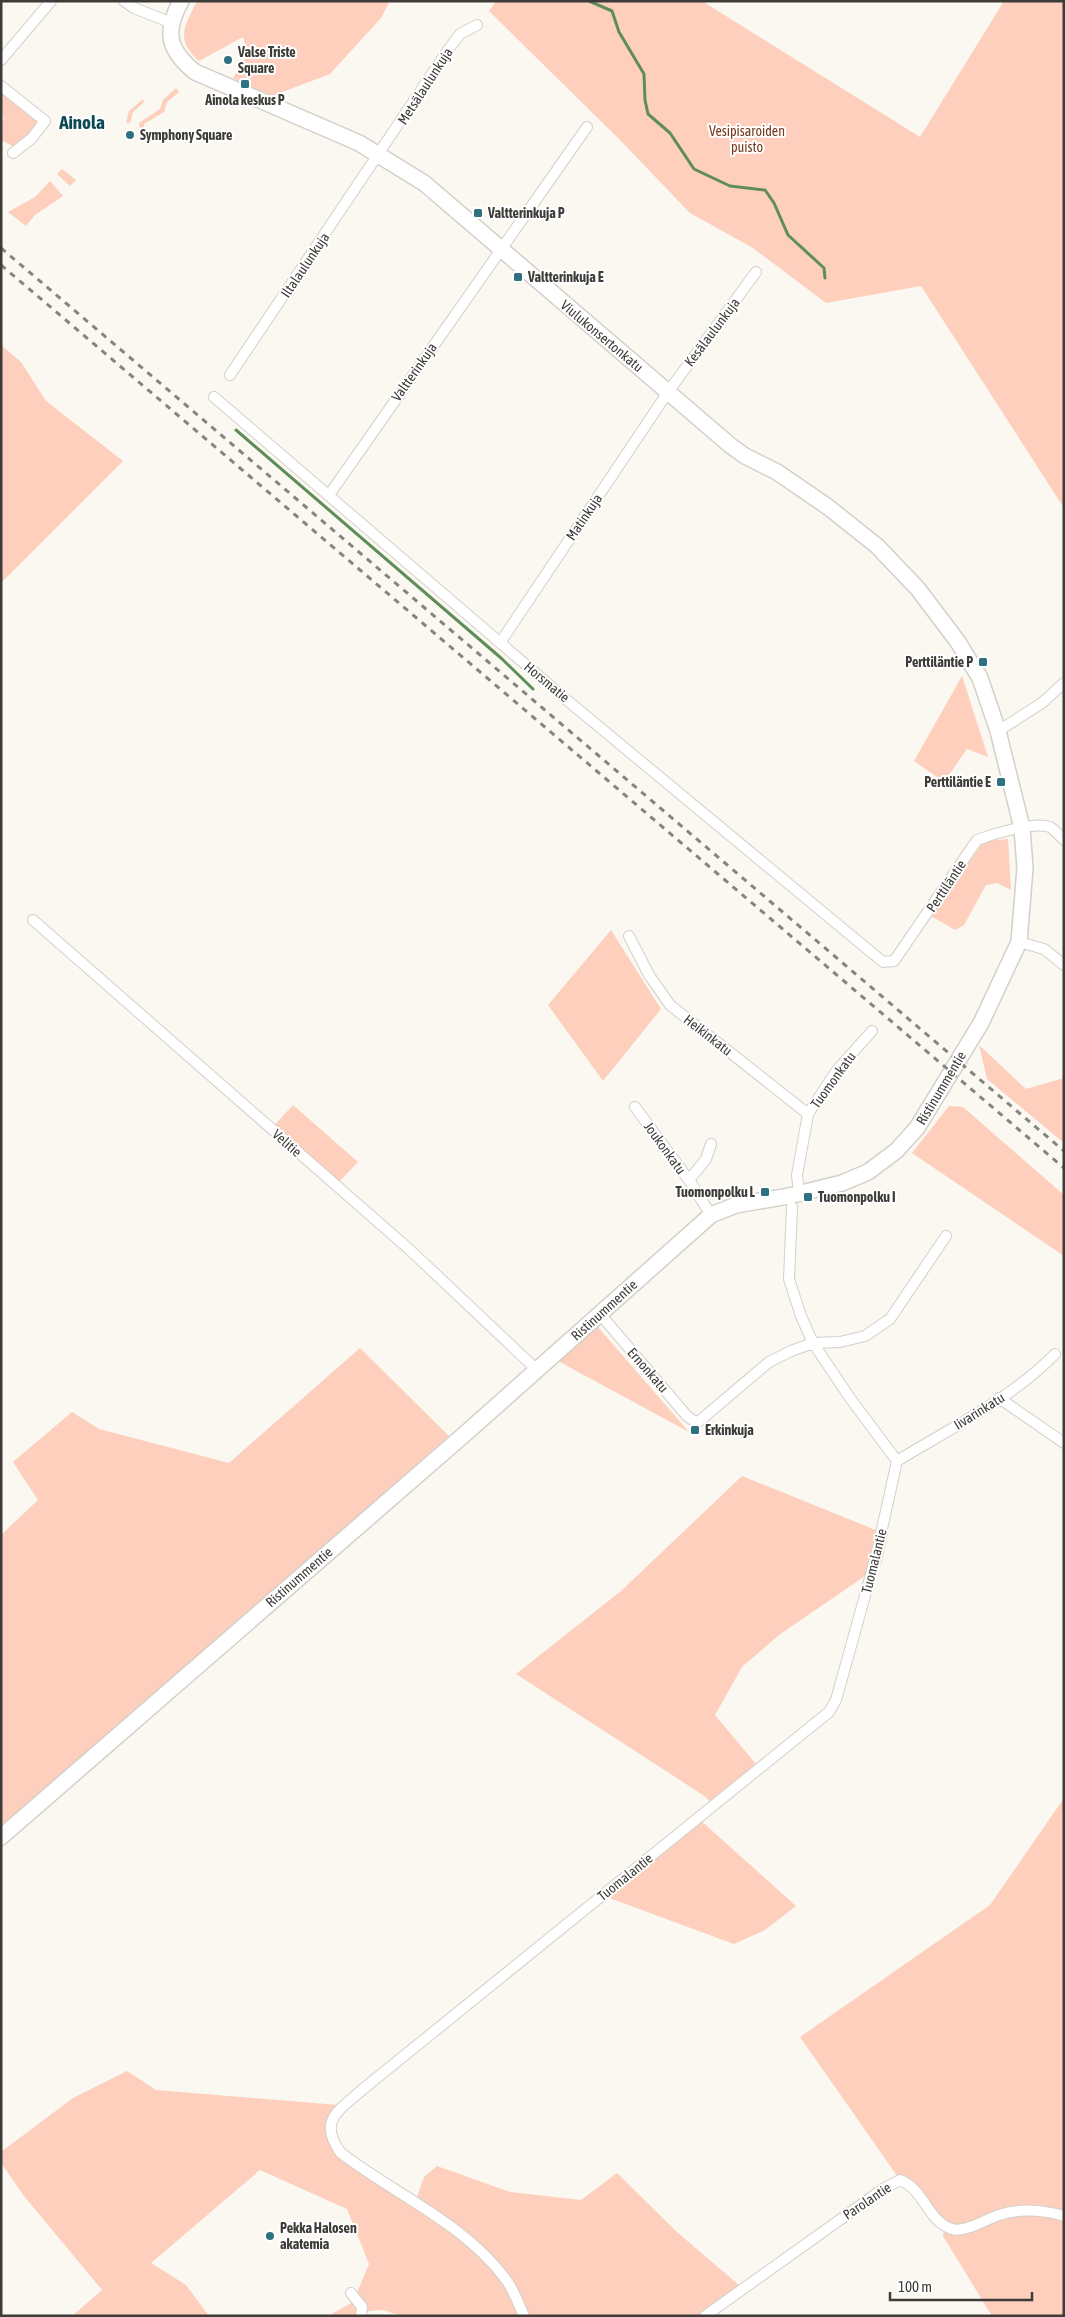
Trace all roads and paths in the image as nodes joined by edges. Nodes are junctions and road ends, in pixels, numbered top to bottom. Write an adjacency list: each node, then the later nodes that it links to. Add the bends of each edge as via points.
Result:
1 (51, 1): 6 (street)
2 (124, 1): 4 (street)
3 (181, 1): 4 (street, Viulukonsertonkatu)
4 (172, 23): 10 (street, Viulukonsertonkatu, via 171,44 182,62 195,72)
5 (477, 25): 10 (street, Metsälaulunkuja, via 460,34)
6 (1, 60)
7 (1, 86): 9 (street, via 45,121 31,139)
8 (587, 127): 11 (street, Valtterinkuja)
9 (13, 153)
10 (380, 154): 11 (street, Viulukonsertonkatu, via 424,183); 13 (street, Iltalaulunkuja)
11 (500, 248): 14 (street, Viulukonsertonkatu); 16 (street, Valtterinkuja)
12 (756, 272): 14 (street, Kesälaulunkuja)
13 (230, 375)
14 (668, 392): 17 (street, Matinkuja); 19 (street, Viulukonsertonkatu, via 745,456 777,472 828,507 876,546 918,589 958,642 980,678)
15 (214, 397): 16 (street, Horsmatie)
16 (329, 495): 17 (street, Horsmatie)
17 (500, 643): 25 (street, Horsmatie)
18 (1064, 683): 19 (street, via 1042,703)
19 (998, 731): 20 (street, Ristinummentie)
20 (1022, 828): 21 (street, via 1050,827); 24 (street, Ristinummentie, via 1025,868); 25 (street, Perttiläntie, via 977,840 894,961)
21 (1064, 840)
22 (33, 920): 38 (street, Velitie, via 410,1250)
23 (629, 936): 29 (street, Heikinkatu, via 649,975 670,1005)
24 (1019, 942): 26 (street, via 1044,949); 32 (street, Ristinummentie, via 981,1023 917,1128 896,1151 868,1172)
25 (883, 962)
26 (1064, 965)
27 (872, 1031): 29 (street, Tuomonkatu, via 837,1070)
28 (635, 1107): 31 (street, Joukonkatu)
29 (808, 1114): 32 (street, Tuomonkatu)
30 (711, 1144): 31 (street, via 706,1159)
31 (689, 1180): 33 (street, Joukonkatu)
32 (796, 1200): 33 (street, Ristinummentie, via 736,1205); 36 (street, Tuomonkatu, via 789,1280)
33 (711, 1215): 35 (street, Ristinummentie)
34 (946, 1236): 36 (street, via 890,1319 865,1336)
35 (600, 1314): 36 (street, Ernonkatu, via 687,1416 697,1423 769,1362); 38 (street, Ristinummentie)
36 (814, 1344): 41 (street)
37 (1056, 1354): 39 (street, Iivarinkatu, via 1040,1370)
38 (536, 1370): 42 (street, Ristinummentie)
39 (999, 1398): 40 (street); 41 (street, Iivarinkatu)
40 (1064, 1443)
41 (897, 1461): 46 (street, Tuomalantie, via 876,1556 839,1691 829,1712 334,2115 329,2131 341,2153 467,2238 508,2283)
42 (1, 1837)
43 (1064, 2216): 47 (street, Parolantie, via 1052,2212 1019,2211 953,2230 933,2218 917,2191 900,2180)
44 (351, 2293): 45 (street, via 362,2307)
45 (361, 2316)
46 (524, 2316)
47 (705, 2316)

